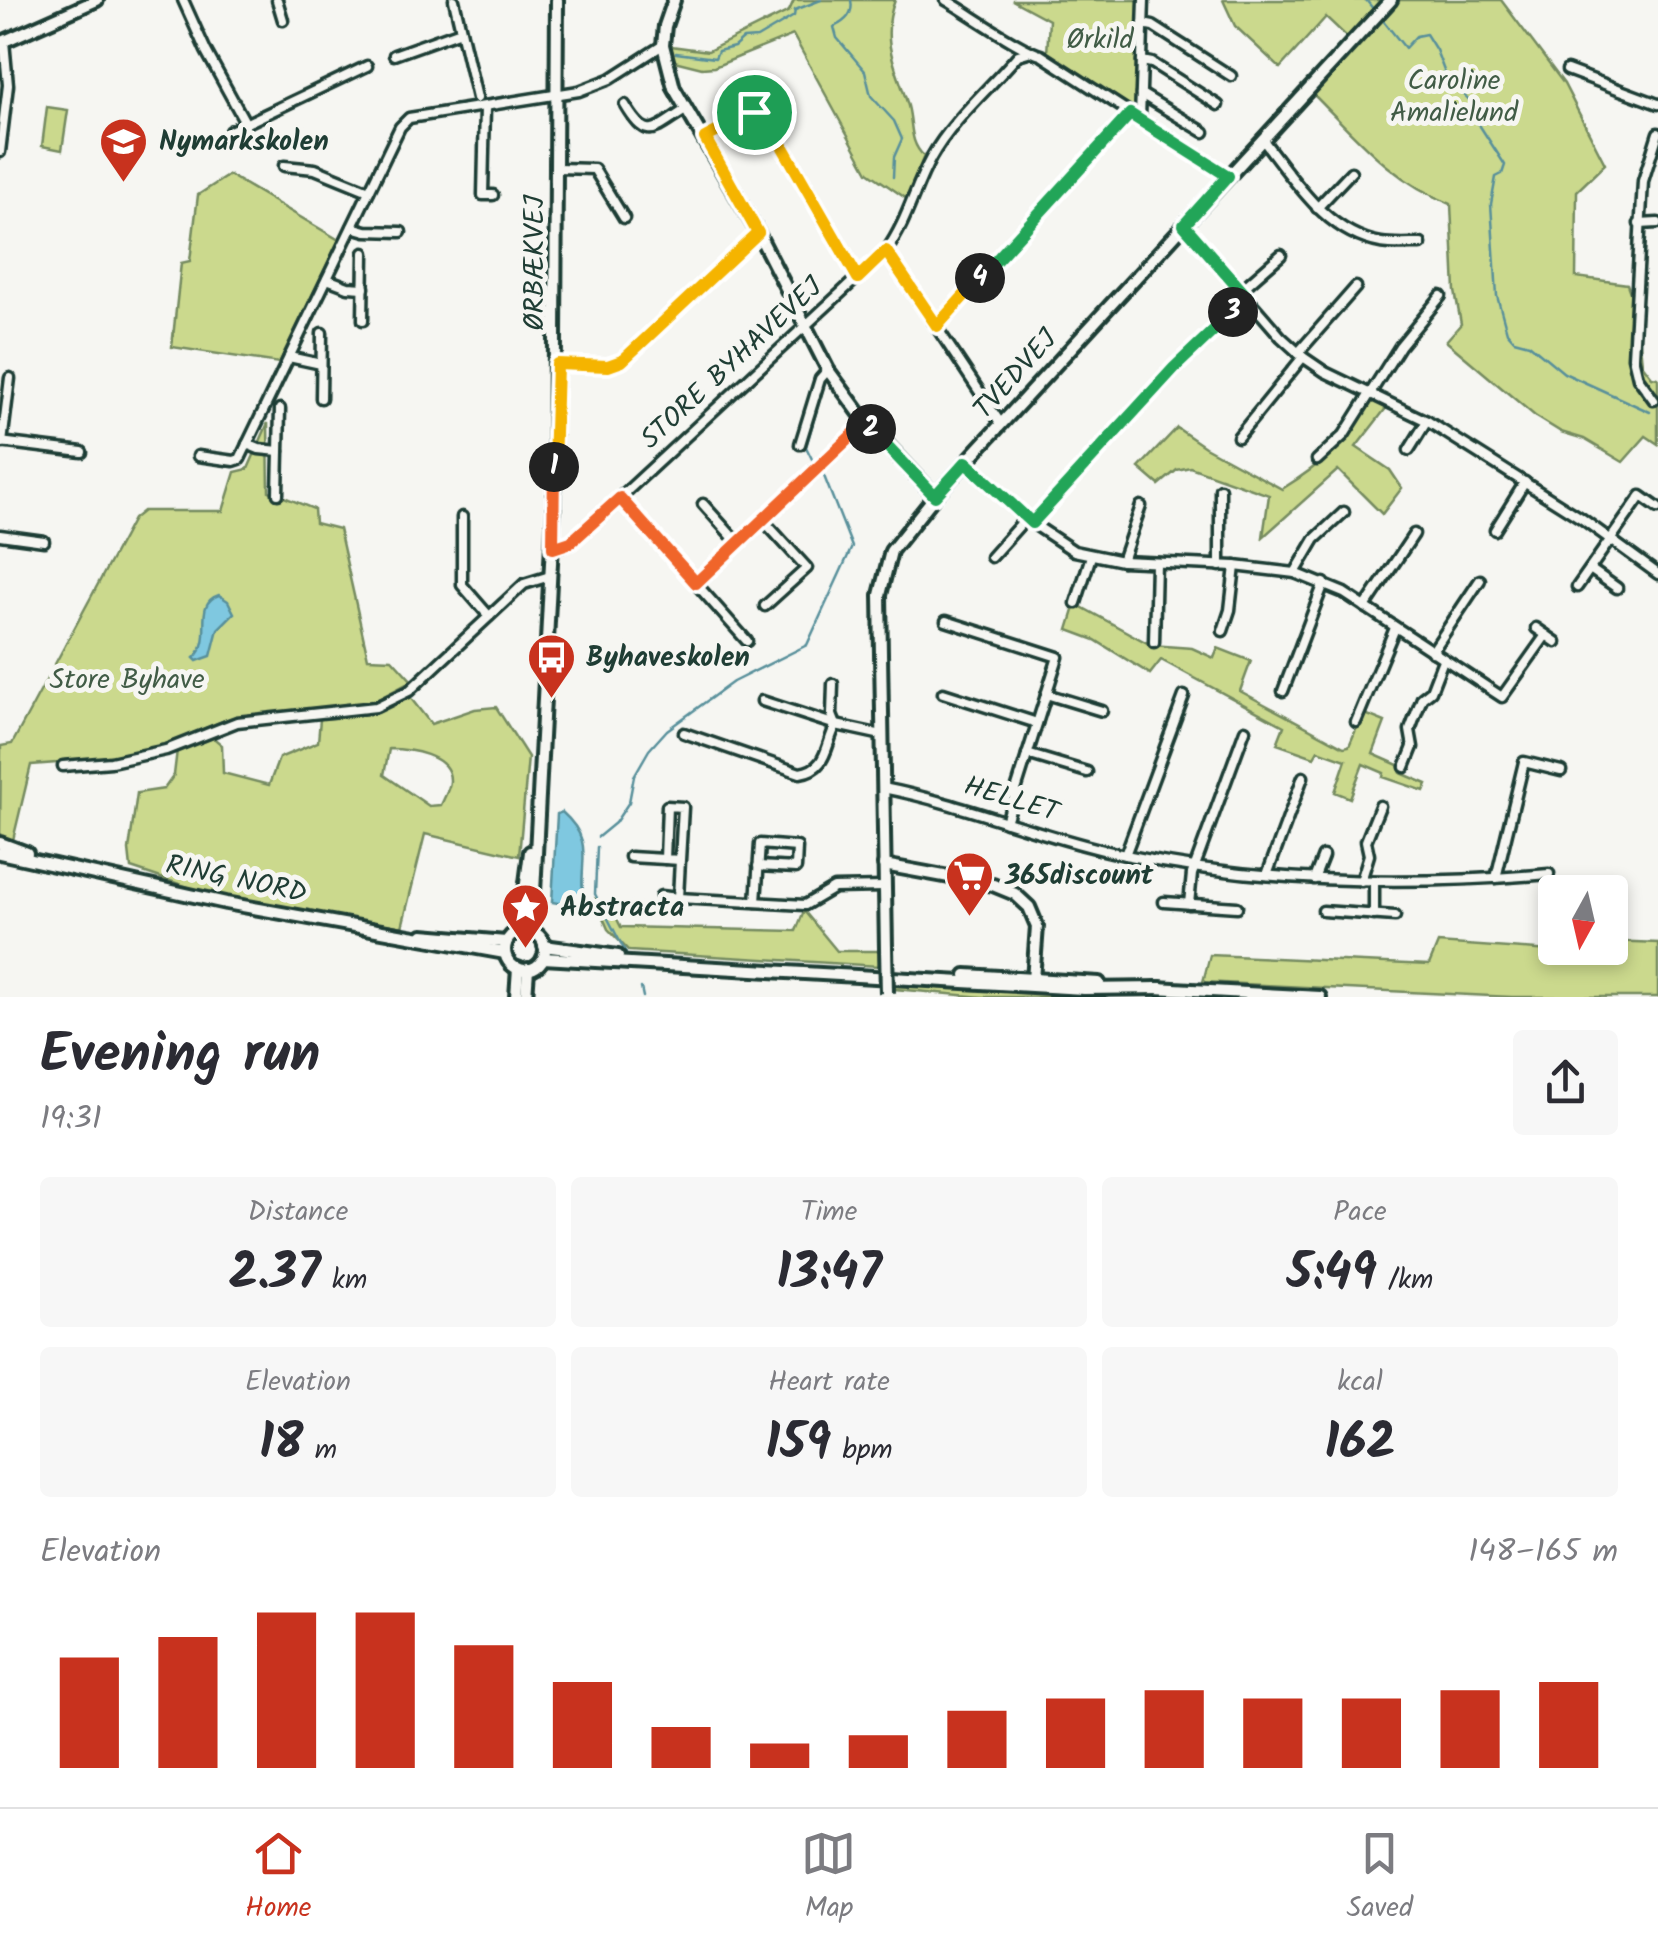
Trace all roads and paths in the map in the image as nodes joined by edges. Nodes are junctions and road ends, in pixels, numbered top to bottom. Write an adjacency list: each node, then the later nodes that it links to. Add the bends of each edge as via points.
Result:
1 (97, 0): 13 (street)
2 (184, 0): 31 (street)
3 (277, 0): 10 (street)
4 (454, 0): 12 (street)
5 (558, 0): 21 (street, ØRBÆKVEJ)
6 (674, 0): 14 (street)
7 (946, 0): 15 (street)
8 (1144, 0): 11 (street)
9 (1391, 0): 36 (street, TVEDVEJ)
10 (283, 20)
11 (1143, 24): 17 (street); 20 (street)
12 (461, 31): 16 (street); 23 (street)
13 (2, 42): 37 (street, via 8,85)
14 (663, 46): 21 (street, via 602,83); 28 (street)
15 (1028, 52): 29 (street); 53 (street, STORE BYHAVEVEJ, via 1018,55 947,135)
16 (394, 55)
17 (1142, 61): 22 (street); 26 (street)
18 (366, 66): 31 (street)
19 (1567, 70): 24 (street)
20 (1231, 76)
21 (558, 94): 27 (street); 39 (street, ØRBÆKVEJ)
22 (1141, 94): 30 (street); 33 (street)
23 (477, 98)
24 (1658, 104)
25 (625, 105): 28 (street, via 645,130)
26 (1218, 105)
27 (485, 106): 42 (street, via 409,118); 43 (street, via 483,195)
28 (687, 109): 35 (street)
29 (1130, 114): 30 (street); 65 (street)
30 (1140, 119): 41 (street)
31 (246, 124): 32 (street)
32 (230, 132)
33 (1204, 132)
34 (1658, 132): 47 (street, via 1643,181)
35 (705, 138): 51 (street); 56 (street, via 748,113 765,116)
36 (1262, 139): 41 (street, TVEDVEJ); 44 (street)
37 (0, 152)
38 (284, 166): 42 (street, via 326,172)
39 (558, 168): 45 (street, via 594,168); 70 (street, ØRBÆKVEJ)
40 (1351, 172): 44 (street)
41 (1228, 176): 48 (street, TVEDVEJ)
42 (370, 191): 49 (street)
43 (493, 195)
44 (1317, 208): 52 (street, via 1360,237)
45 (624, 218)
46 (1658, 223): 47 (street)
47 (1640, 224): 75 (street, via 1632,357)
48 (1184, 225): 60 (street); 79 (street, TVEDVEJ)
49 (352, 227): 50 (street); 57 (street)
50 (401, 232)
51 (758, 233): 64 (street); 70 (street, via 622,361)
52 (1421, 244)
53 (886, 251): 56 (street, STORE BYHAVEVEJ); 65 (street)
54 (364, 252): 59 (street)
55 (1281, 255): 60 (street)
56 (858, 278): 64 (street, STORE BYHAVEVEJ)
57 (327, 279): 59 (street); 68 (street)
58 (1356, 287): 67 (street)
59 (364, 288): 63 (street)
60 (1241, 290): 62 (street)
61 (1440, 296): 73 (street)
62 (1248, 298): 67 (street); 101 (street)
63 (363, 320)
64 (805, 326): 71 (street); 94 (street, STORE BYHAVEVEJ)
65 (937, 326): 79 (street)
66 (322, 333): 69 (street)
67 (1300, 355): 73 (street); 80 (street)
68 (289, 357): 69 (street); 82 (street)
69 (321, 364): 74 (street)
70 (557, 364): 108 (street, ØRBÆKVEJ)
71 (828, 370): 78 (street); 83 (street)
72 (10, 378): 81 (street)
73 (1370, 394): 77 (street); 88 (street, via 1344,435)
74 (320, 398)
75 (1654, 400)
76 (280, 409): 85 (street)
77 (1427, 421): 84 (street); 90 (street)
78 (866, 422): 93 (street); 100 (street)
79 (1002, 424): 89 (street, TVEDVEJ)
80 (1238, 436)
81 (1, 442): 86 (street)
82 (247, 444): 85 (street); 87 (street, via 234,461)
83 (800, 444)
84 (1409, 450)
85 (279, 451): 92 (street)
86 (82, 452)
87 (198, 456)
88 (1317, 460)
89 (966, 462): 93 (street, TVEDVEJ); 101 (street)
90 (1526, 482): 102 (street); 105 (street)
91 (1220, 489): 113 (street)
92 (278, 494)
93 (935, 496): 150 (street, TVEDVEJ, via 891,551 883,574)
94 (620, 498): 108 (street, STORE BYHAVEVEJ, via 571,542); 120 (street)
95 (702, 504): 107 (street)
96 (1141, 506): 111 (street)
97 (1658, 508): 105 (street, via 1641,496)
98 (1344, 512): 116 (street, via 1315,540)
99 (462, 517): 127 (street, via 462,585)
100 (763, 520): 107 (street); 125 (street, via 807,568)
101 (1029, 521): 109 (street, via 1056,542); 110 (street)
102 (1495, 530)
103 (1414, 534): 126 (street)
104 (0, 535): 106 (street)
105 (1612, 538): 115 (street); 117 (street)
106 (44, 541)
107 (738, 543): 120 (street)
108 (553, 548): 118 (street, ØRBÆKVEJ)
109 (1091, 556): 111 (street); 124 (street)
110 (991, 558)
111 (1122, 562): 112 (street)
112 (1156, 563): 113 (street); 134 (street)
113 (1220, 566): 114 (street)
114 (1235, 566): 116 (street); 131 (street)
115 (1590, 569): 122 (street); 123 (street)
116 (1295, 574): 121 (street)
117 (1658, 574)
118 (550, 576): 127 (street, via 524,584); 189 (street, ØRBÆKVEJ)
119 (1480, 580): 136 (street)
120 (696, 583): 133 (street)
121 (1324, 583): 126 (street); 139 (street)
122 (1577, 587)
123 (1617, 588)
124 (1076, 602)
125 (765, 606)
126 (1365, 607): 129 (street)
127 (490, 616): 152 (street, via 409,691 376,707 237,722 155,752)
128 (946, 622): 141 (street, via 1058,657)
129 (1395, 628): 136 (street); 145 (street)
130 (1536, 628): 132 (street)
131 (1224, 631)
132 (1546, 635): 135 (street); 137 (street, via 1502,697)
133 (747, 641)
134 (1154, 642)
135 (1556, 642)
136 (1432, 652): 137 (street)
137 (1443, 660): 153 (street, via 1422,698)
138 (833, 684): 147 (street)
139 (1283, 691)
140 (943, 693): 146 (street)
141 (1046, 694): 144 (street); 146 (street)
142 (1184, 696): 163 (street)
143 (762, 701): 147 (street)
144 (1102, 711)
145 (1356, 722)
146 (1037, 723): 151 (street)
147 (836, 725): 149 (street, via 820,766 800,773); 150 (street)
148 (1245, 730): 172 (street)
149 (684, 733)
150 (882, 735): 157 (street, TVEDVEJ)
151 (1027, 754): 155 (street); 159 (street)
152 (63, 766)
153 (1405, 767)
154 (1561, 771): 175 (street, via 1524,762)
155 (1087, 772)
156 (1303, 777): 174 (street)
157 (883, 788): 159 (street, HELLET); 171 (street, TVEDVEJ)
158 (1380, 806): 177 (street)
159 (1006, 822): 163 (street, HELLET)
160 (0, 844): 168 (street, RING NORD)
161 (778, 846): 169 (street, via 760,844); 170 (street); 170 (street, via 798,847 796,868)
162 (0, 853): 168 (street, RING NORD)
163 (1126, 855): 172 (street, HELLET)
164 (1323, 856): 176 (street)
165 (630, 857): 166 (street)
166 (664, 859): 167 (street); 167 (street, via 668,806 683,808)
167 (680, 860): 181 (street)
168 (66, 866): 191 (street, RING NORD, via 447,945)
169 (758, 866): 170 (street); 182 (street)
170 (777, 866)
171 (884, 866): 179 (street, TVEDVEJ); 195 (street, via 1015,894 1037,926)
172 (1196, 867): 174 (street, HELLET); 184 (street)
173 (1549, 874): 175 (street, HELLET)
174 (1268, 875): 176 (street, HELLET)
175 (1496, 878): 178 (street, HELLET)
176 (1314, 879): 177 (street, HELLET)
177 (1360, 881): 178 (street, HELLET)
178 (1374, 881): 187 (street)
179 (884, 887): 182 (street, via 834,888 805,905); 196 (street, TVEDVEJ, bridge)
180 (661, 896): 181 (street)
181 (678, 898): 182 (street)
182 (756, 902)
183 (1164, 902): 184 (street)
184 (1188, 904): 185 (street)
185 (1236, 907)
186 (1323, 911): 187 (street)
187 (1374, 914): 188 (street)
188 (1395, 916)
189 (526, 931): 190 (street); 191 (street)
190 (544, 946): 192 (street); 193 (street)
191 (506, 948): 194 (street)
192 (543, 958): 193 (street); 194 (street)
193 (660, 962): 195 (street)
194 (523, 969): 197 (street); 198 (street)
195 (1033, 982): 199 (street)
196 (887, 995)
197 (516, 997)
198 (526, 997)
199 (1320, 997)

